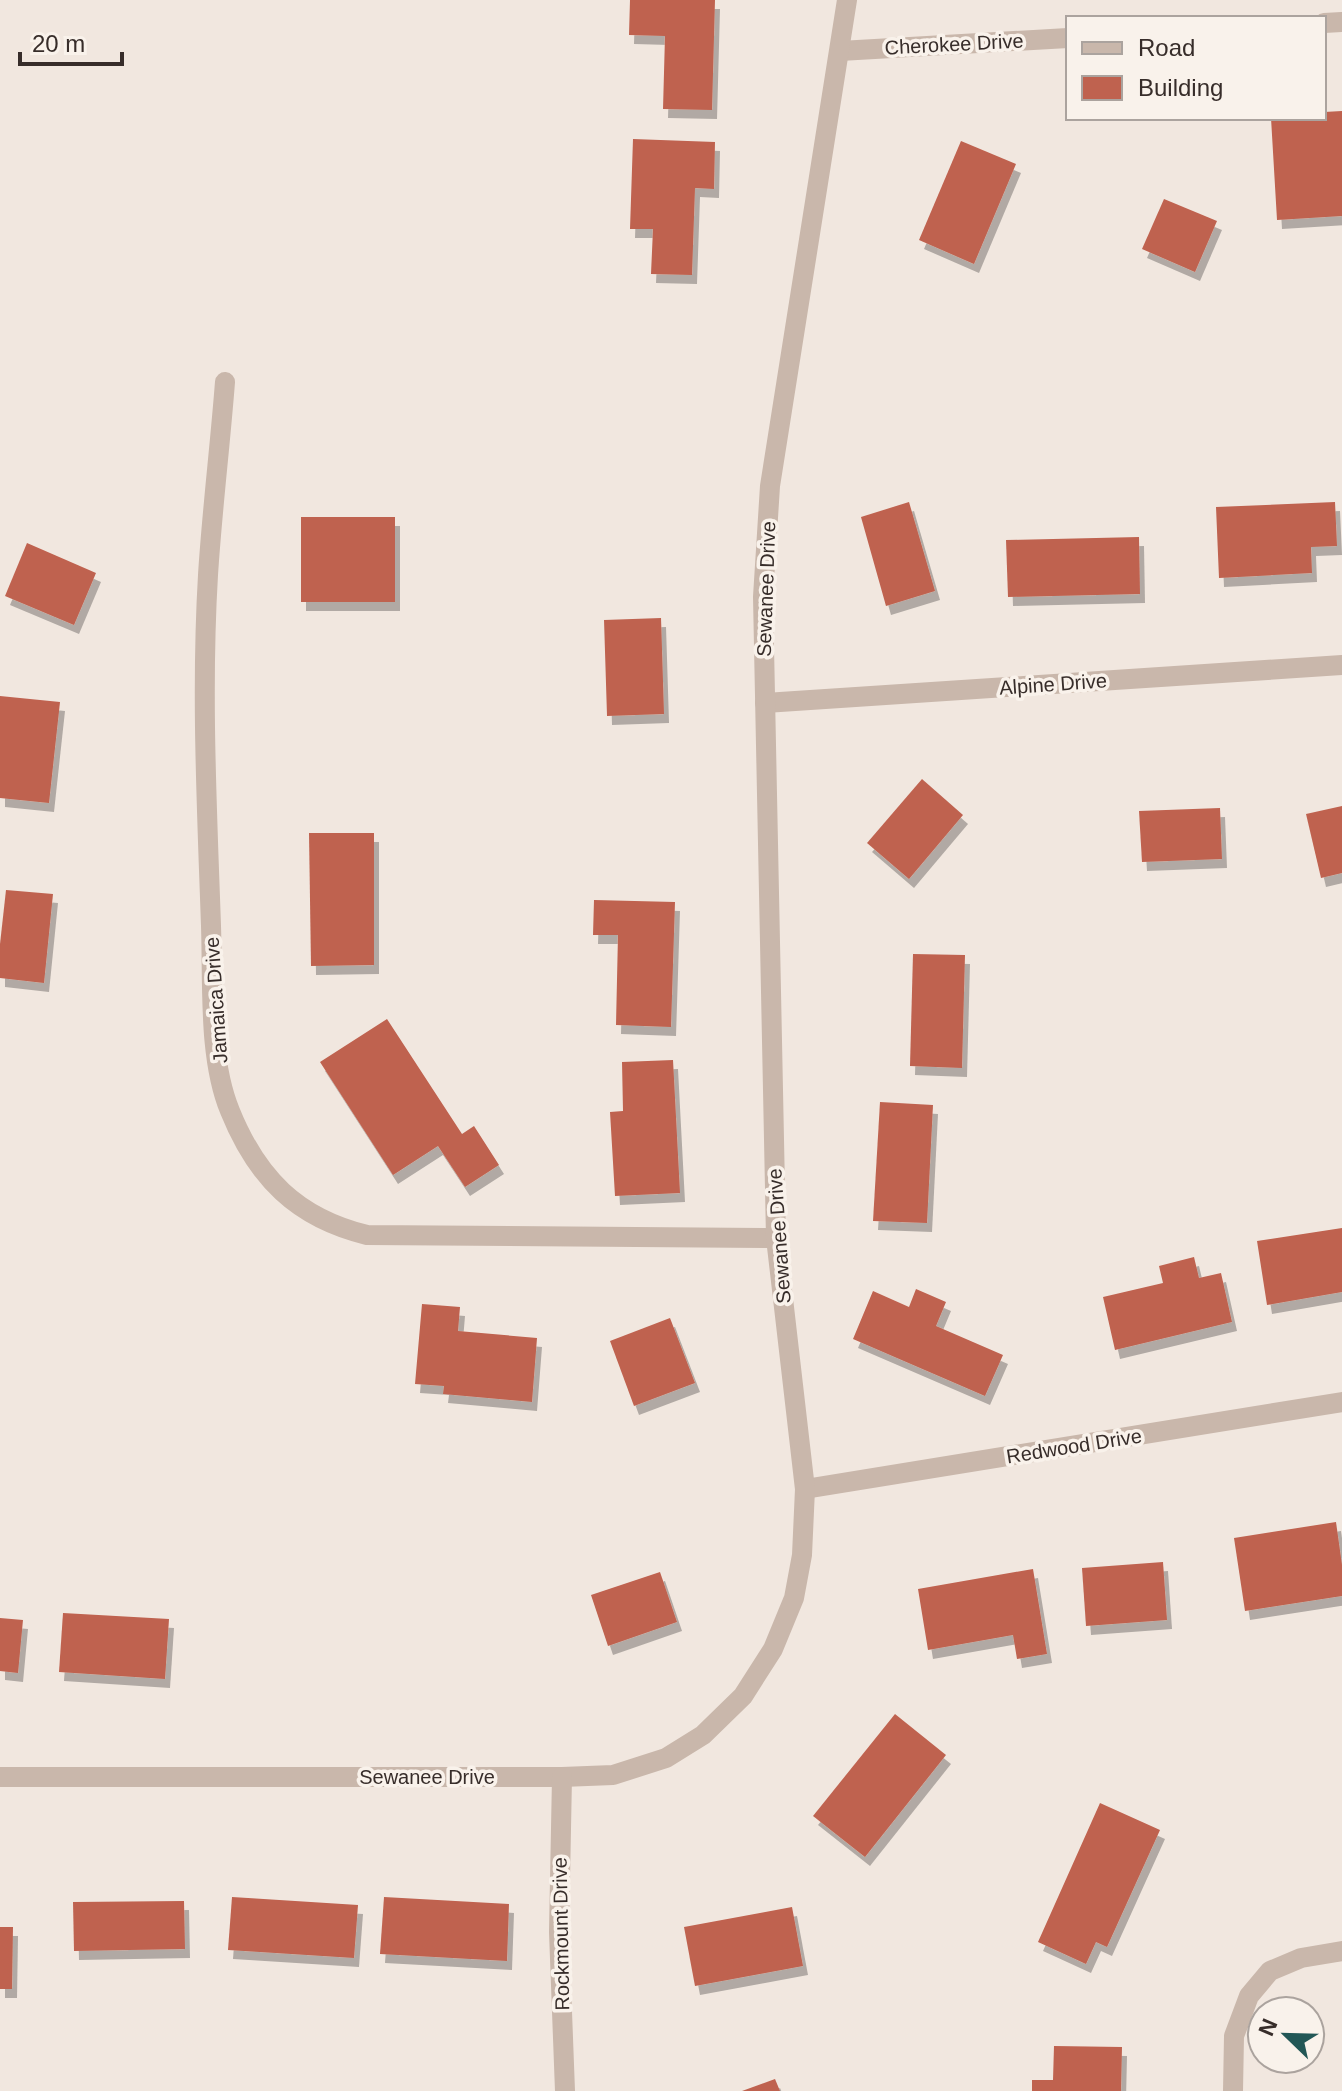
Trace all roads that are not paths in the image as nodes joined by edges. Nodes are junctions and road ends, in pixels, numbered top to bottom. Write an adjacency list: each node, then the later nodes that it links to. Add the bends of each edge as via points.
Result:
1 (847, 0): 3 (street, Sewanee Drive)
2 (1066, 38): 3 (street, Cherokee Drive)
3 (840, 51): 6 (street, Sewanee Drive, via 770,486 763,597)
4 (225, 382): 7 (street, Jamaica Drive, via 208,577 205,754 216,1055 229,1109 248,1149 274,1184 305,1212 367,1235)
5 (1342, 665): 6 (street, Alpine Drive)
6 (765, 703): 7 (street, Sewanee Drive)
7 (776, 1238): 9 (street, Sewanee Drive)
8 (1342, 1402): 9 (street, Redwood Drive)
9 (805, 1489): 11 (street, Sewanee Drive, via 794,1598 773,1649 743,1696 703,1735 666,1758 613,1775)
10 (0, 1777): 11 (street, Sewanee Drive)
11 (562, 1777): 13 (street, Rockmount Drive, via 559,1932)
12 (1342, 1951): 14 (street, via 1301,1958 1270,1971 1249,1996 1234,2036)
13 (565, 2091)
14 (1233, 2091)

